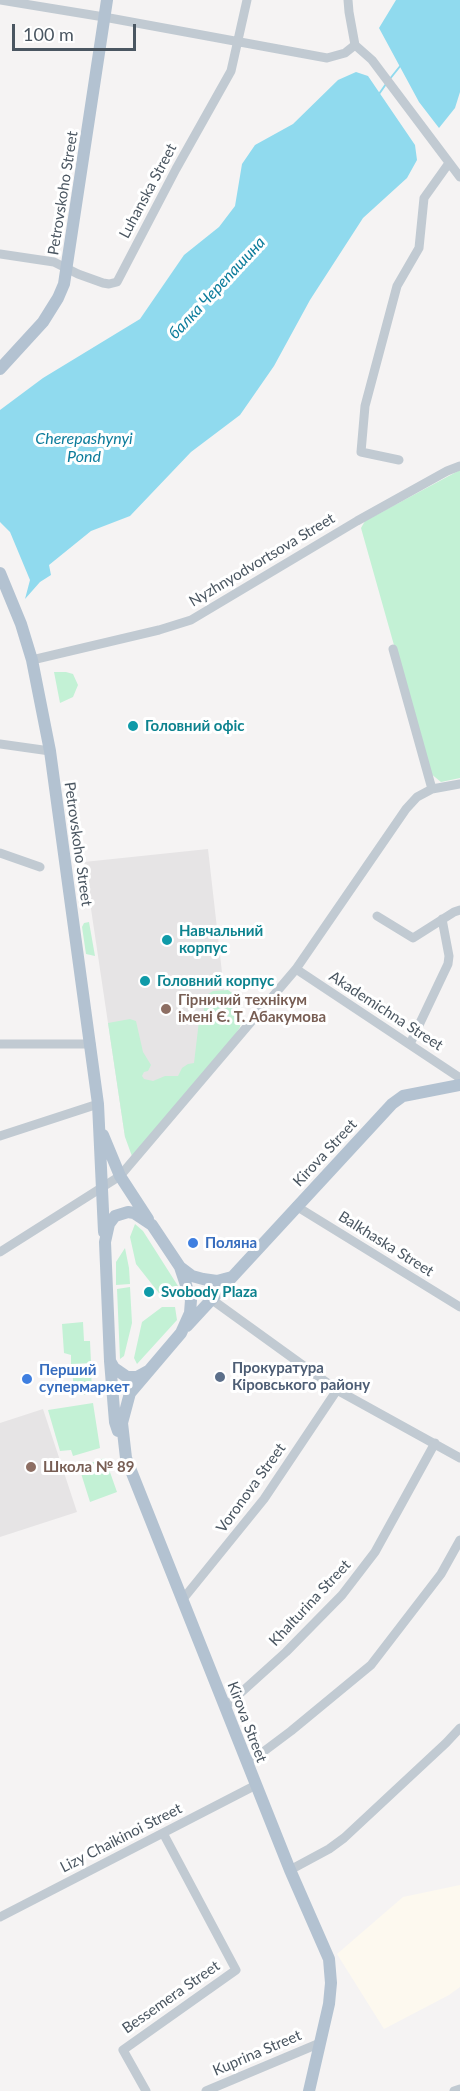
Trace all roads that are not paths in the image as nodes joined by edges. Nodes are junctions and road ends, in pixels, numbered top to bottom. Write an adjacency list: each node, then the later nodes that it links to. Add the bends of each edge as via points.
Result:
1 (0, 0): 5 (street)
2 (107, 0): 5 (main road, Petrovskoho Street)
3 (247, 0): 6 (street, Luhanska Street)
4 (348, 0): 7 (street)
5 (104, 17): 6 (street); 11 (main road, Petrovskoho Street)
6 (239, 40): 7 (street, via 327,58 345,53); 11 (street, Luhanska Street, via 226,83 117,282 109,284)
7 (355, 45): 8 (street, via 372,60)
8 (449, 163): 9 (street); 13 (street, via 424,198 419,248 396,286 365,406 361,452)
9 (460, 177)
10 (0, 254): 11 (street, Luhanska Street, via 54,262)
11 (67, 268): 12 (main road, Petrovskoho Street, via 58,298 43,322)
12 (0, 369)
13 (399, 460)
14 (460, 466): 17 (street, Nyzhnyodvortsova Street, via 357,521 191,620)
15 (0, 573): 17 (main road, Petrovskoho Street)
16 (393, 650): 21 (street)
17 (32, 660): 19 (main road, Petrovskoho Street)
18 (0, 744): 19 (street)
19 (50, 751): 29 (main road, Petrovskoho Street)
20 (460, 784): 21 (street)
21 (432, 789): 27 (street, via 406,809)
22 (0, 853): 23 (street)
23 (40, 867)
24 (460, 910): 26 (street)
25 (376, 916): 26 (street, via 413,938)
26 (442, 919): 30 (street, via 448,964)
27 (296, 969): 30 (street, Akademichna Street); 36 (street)
28 (0, 1044): 29 (street)
29 (91, 1044): 33 (main road, Petrovskoho Street)
30 (410, 1044): 31 (street, Akademichna Street)
31 (460, 1078)
32 (460, 1085): 38 (main road, Kirova Street, via 396,1100)
33 (98, 1104): 34 (main road, Petrovskoho Street); 35 (street)
34 (99, 1125): 36 (main road, Kirova Street); 37 (main road, Petrovskoho Street)
35 (0, 1136)
36 (120, 1176): 37 (street); 39 (main road, Kirova Street)
37 (102, 1189): 40 (main road, Petrovskoho Street); 41 (street)
38 (296, 1206): 43 (main road, Kirova Street); 45 (street, Balkhaska Street)
39 (152, 1225): 40 (main road, via 134,1213 120,1213 109,1224); 42 (main road, Kirova Street)
40 (105, 1242): 47 (main road)
41 (0, 1252)
42 (180, 1267): 43 (main road, via 202,1279); 46 (main road, Kirova Street, via 191,1300)
43 (232, 1277): 44 (main road, Kirova Street)
44 (211, 1299): 46 (main road, Kirova Street); 49 (street)
45 (460, 1307)
46 (181, 1333): 48 (main road, Kirova Street)
47 (110, 1361): 48 (main road, via 127,1377); 51 (main road, via 115,1422)
48 (148, 1371): 51 (main road, Kirova Street, via 125,1406 122,1423)
49 (337, 1390): 50 (street); 54 (street, Voronova Street, via 264,1499)
50 (435, 1443): 52 (street); 55 (street, Khalturina Street, via 375,1552 342,1594)
51 (126, 1458): 54 (main road, Kirova Street)
52 (460, 1458)
53 (460, 1540): 57 (street, via 441,1574 371,1665)
54 (183, 1599): 55 (main road, Kirova Street)
55 (225, 1707): 57 (main road, Kirova Street)
56 (460, 1728): 60 (street, via 344,1838)
57 (247, 1764): 58 (main road, Kirova Street)
58 (256, 1785): 59 (street, Lizy Chaikinoi Street); 60 (main road, Kirova Street)
59 (163, 1833): 61 (street, Lizy Chaikinoi Street); 64 (street, Bessemera Street, via 236,1970 123,2050)
60 (290, 1870): 62 (main road, Kirova Street, via 329,1959 329,2004)
61 (0, 1917)
62 (320, 2043): 65 (street, Kuprina Street); 66 (main road, Kirova Street)
63 (460, 2089): 67 (street)
64 (146, 2091)
65 (206, 2091)
66 (309, 2091)
67 (454, 2091)

